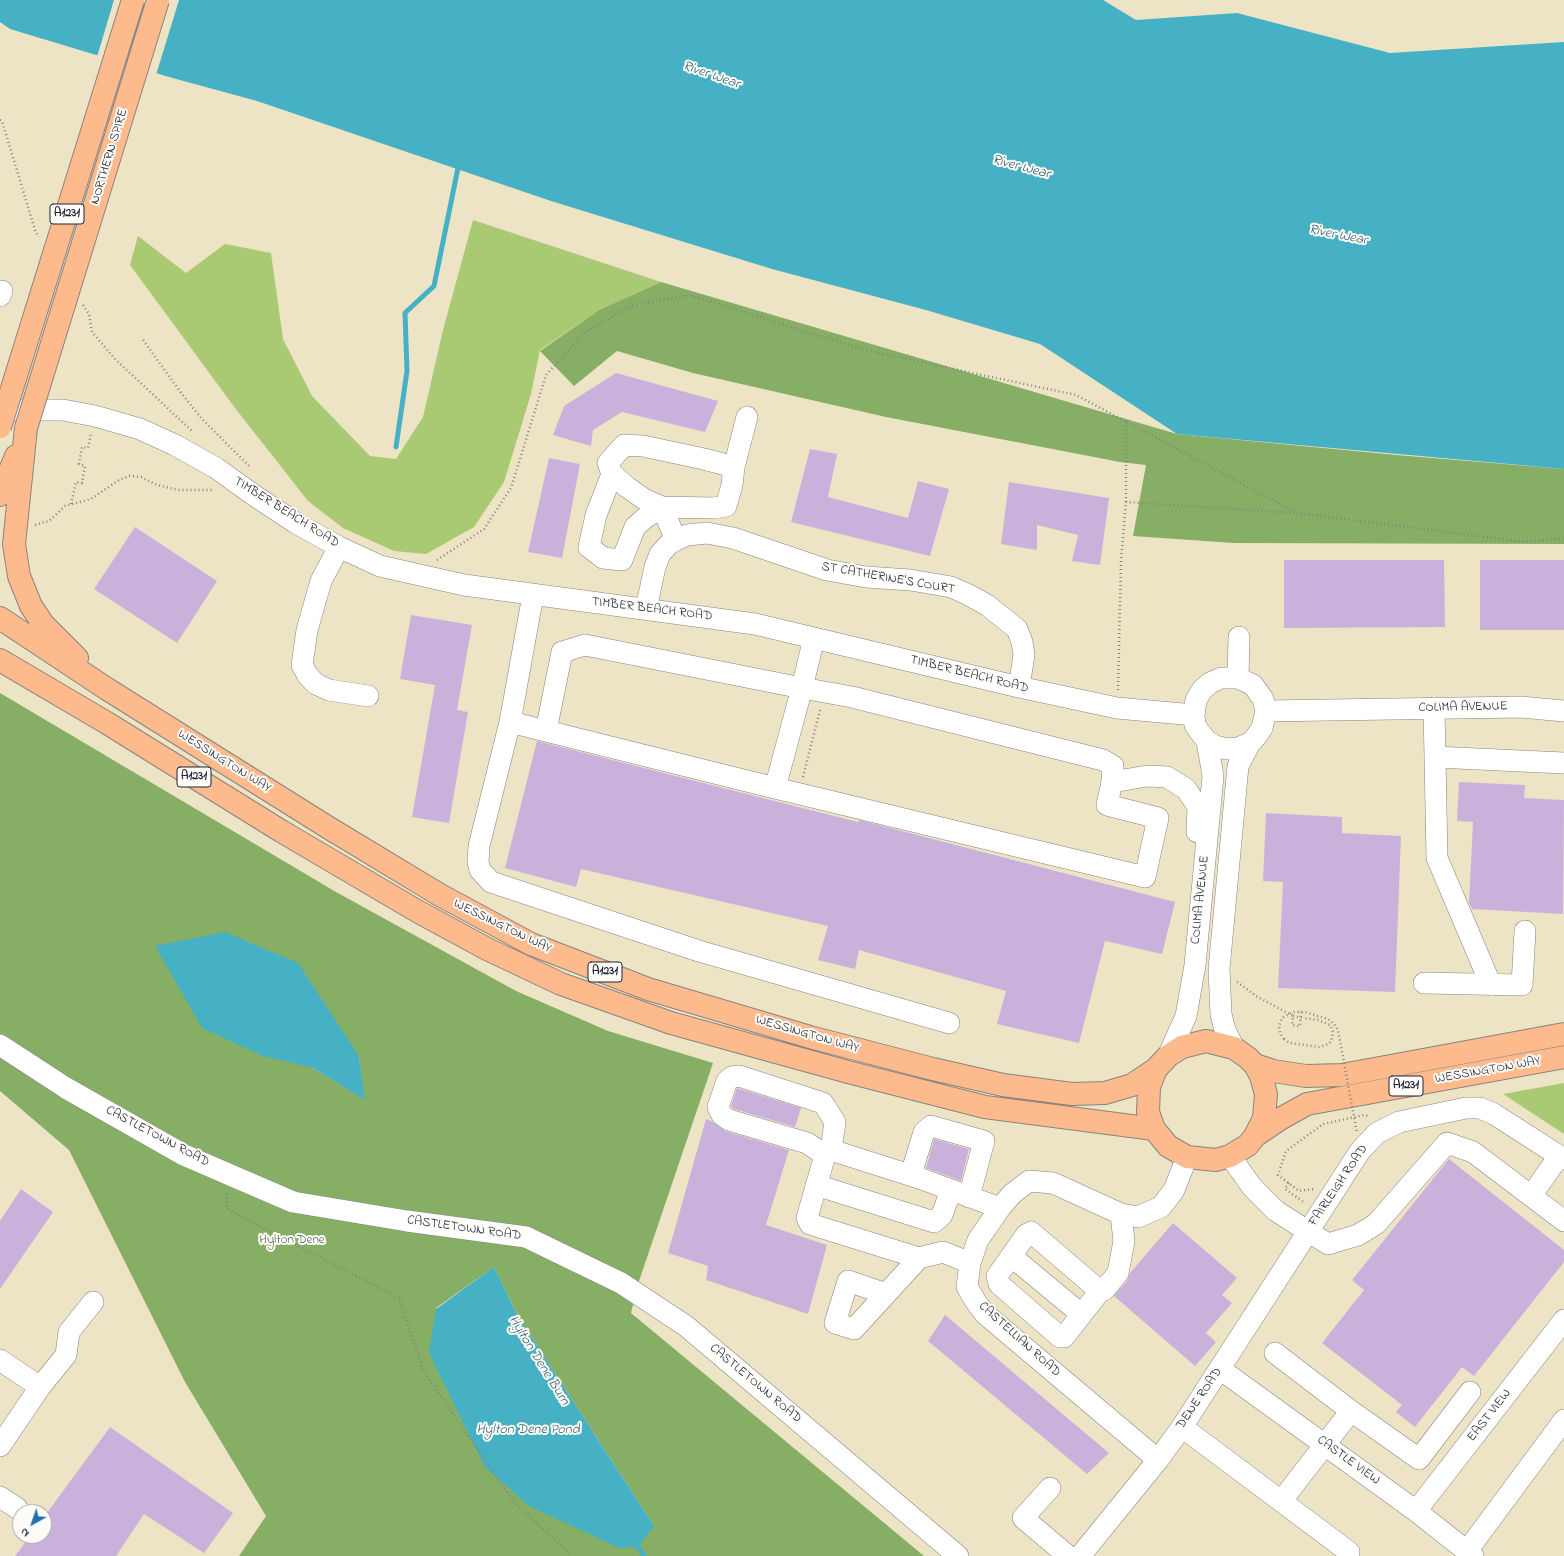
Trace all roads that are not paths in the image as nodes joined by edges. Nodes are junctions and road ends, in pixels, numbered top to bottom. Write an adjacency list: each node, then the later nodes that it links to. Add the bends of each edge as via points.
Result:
1 (134, 0): 5 (highway, NORTHERN SPIRE / A1231, bridge)
2 (158, 0): 6 (highway, NORTHERN SPIRE / A1231, bridge)
3 (0, 410): 12 (street, TIMBER BEACH ROAD, via 63,410 140,429 216,468 255,496)
4 (747, 417): 7 (street)
5 (0, 427)
6 (26, 428): 9 (highway, A1231); 22 (highway, via 14,544 19,576 43,624)
7 (734, 468): 8 (street, via 704,459 624,445 608,463); 10 (street, via 726,506)
8 (612, 474): 10 (street, via 644,499); 10 (street, via 596,515 589,548 603,558 622,560 635,527)
9 (0, 495)
10 (662, 507): 11 (street)
11 (676, 540): 14 (street, ST CATHERINE'S COURT, via 660,554); 20 (street, ST CATHERINE'S COURT, via 687,535 707,533 733,538 827,570 951,587 987,606 1017,629 1024,655)
12 (338, 547): 13 (street, TIMBER BEACH ROAD, via 380,566 464,585); 23 (street, via 321,581 307,630 302,665 316,684 329,690)
13 (532, 595): 14 (street, TIMBER BEACH ROAD); 28 (street)
14 (646, 609): 17 (street, TIMBER BEACH ROAD, via 755,624)
15 (0, 618): 22 (highway, WESSINGTON WAY / A1231)
16 (1239, 637): 19 (street)
17 (814, 638): 20 (street, TIMBER BEACH ROAD); 21 (street)
18 (0, 660): 47 (highway, WESSINGTON WAY / A1231, via 417,911 487,949 561,984 671,1022 984,1107)
19 (1238, 678): 25 (street, via 1253,686 1263,699); 27 (street, via 1221,678 1210,683 1196,700)
20 (1019, 687): 27 (street, TIMBER BEACH ROAD, via 1117,708)
21 (802, 688): 29 (street, via 585,645 562,652); 34 (street, via 852,697 1103,760 1113,766); 35 (street)
22 (107, 689): 45 (highway, WESSINGTON WAY / A1231, via 440,895 531,944 648,989 810,1038 1003,1085 1072,1094 1105,1093 1132,1085)
23 (368, 696)
24 (1434, 708): 25 (street, COLIMA AVENUE); 26 (street, COLIMA AVENUE, via 1521,707); 32 (street)
25 (1266, 711): 31 (street, via 1262,728)
26 (1564, 711)
27 (1194, 715): 30 (street, via 1195,725)
28 (510, 722): 29 (street); 40 (street, via 479,846 480,870 491,882 699,951)
29 (546, 730): 35 (street)
30 (1206, 741): 31 (street, via 1227,749); 36 (street, COLIMA AVENUE, via 1213,776)
31 (1250, 743): 43 (street, COLIMA AVENUE, via 1238,766 1219,969 1221,1014)
32 (1435, 757): 33 (street); 39 (street, via 1437,858)
33 (1564, 762)
34 (1112, 782): 35 (street, via 1108,805 1158,818 1145,877); 36 (street, via 1147,776 1167,777 1186,789 1198,807 1197,851)
35 (776, 788)
36 (1203, 886): 45 (street, COLIMA AVENUE, via 1195,965 1186,1016)
37 (1525, 931): 39 (street, via 1522,985)
38 (1424, 983): 39 (street)
39 (1491, 985)
40 (949, 1023)
41 (1564, 1034): 46 (highway, WESSINGTON WAY / A1231, via 1342,1075 1306,1076)
42 (0, 1045): 86 (street, CASTLETOWN ROAD, via 66,1088 184,1155 293,1202 406,1221 526,1237 621,1283 686,1326)
43 (1234, 1048): 45 (highway, WESSINGTON WAY, via 1206,1041 1182,1047); 46 (highway, WESSINGTON WAY)
44 (1564, 1056): 48 (highway, WESSINGTON WAY / A1231, via 1308,1104)
45 (1162, 1063): 47 (highway, WESSINGTON WAY, via 1149,1087 1148,1112)
46 (1255, 1066): 48 (highway, WESSINGTON WAY, via 1266,1094 1264,1118)
47 (1154, 1129): 52 (highway, WESSINGTON WAY, via 1168,1146)
48 (1255, 1136): 50 (highway, WESSINGTON WAY, via 1248,1145)
49 (828, 1153): 49 (street, via 807,1143 728,1120 718,1107 728,1081 739,1076 823,1103 835,1122); 53 (street); 54 (street)
50 (1230, 1156): 52 (highway, WESSINGTON WAY, via 1216,1160); 60 (street, via 1252,1187 1276,1211)
51 (1562, 1157): 56 (street); 60 (street, FAIRLEIGH ROAD, via 1494,1114 1480,1108 1466,1108 1399,1122 1377,1132 1360,1151)
52 (1187, 1158): 58 (street, CASTELLIAN ROAD, via 1174,1190 1161,1207 1138,1217)
53 (919, 1178): 55 (street); 55 (street, via 912,1171 924,1132 931,1126 984,1141)
54 (816, 1185): 55 (street, via 934,1222); 62 (street, via 807,1218 810,1224)
55 (960, 1193): 57 (street)
56 (1531, 1196): 59 (street); 60 (street, via 1473,1152 1447,1143 1376,1224 1358,1235 1328,1244)
57 (1000, 1208): 58 (street, CASTELLIAN ROAD, via 1012,1194 1029,1181 1053,1183); 63 (street, CASTELLIAN ROAD, via 978,1240)
58 (1121, 1214): 64 (street, via 1124,1241 1118,1273 1104,1290)
59 (1564, 1221)
60 (1308, 1232): 71 (street, DENE ROAD)
61 (1011, 1256): 64 (street, via 1031,1232); 67 (street); 67 (street, via 996,1276 999,1284 1060,1337 1064,1337)
62 (919, 1258): 63 (street, via 943,1252); 65 (street)
63 (970, 1263): 79 (street, CASTELLIAN ROAD, via 967,1287 985,1314)
64 (1100, 1291): 67 (street)
65 (886, 1294)
66 (93, 1302): 72 (street, via 69,1332 66,1355)
67 (1081, 1314)
68 (1564, 1320): 82 (street, EAST VIEW)
69 (1275, 1354): 74 (street)
70 (0, 1360): 72 (street)
71 (1220, 1369): 76 (street, DENE ROAD); 77 (street, CASTLE VIEW)
72 (40, 1387): 78 (street)
73 (1470, 1392): 74 (street, via 1419,1459)
74 (1350, 1411): 77 (street)
75 (1564, 1420): 85 (street)
76 (1182, 1427): 79 (street, DENE ROAD); 81 (street)
77 (1325, 1444): 81 (street); 82 (street, CASTLE VIEW)
78 (0, 1446)
79 (1158, 1460): 84 (street, DENE ROAD)
80 (1050, 1488): 87 (street, via 1023,1518)
81 (1282, 1500): 83 (street)
82 (1416, 1511): 85 (street, CASTLE VIEW)
83 (1349, 1552)
84 (1090, 1553)
85 (1470, 1553)
86 (958, 1556)
87 (1068, 1556)

